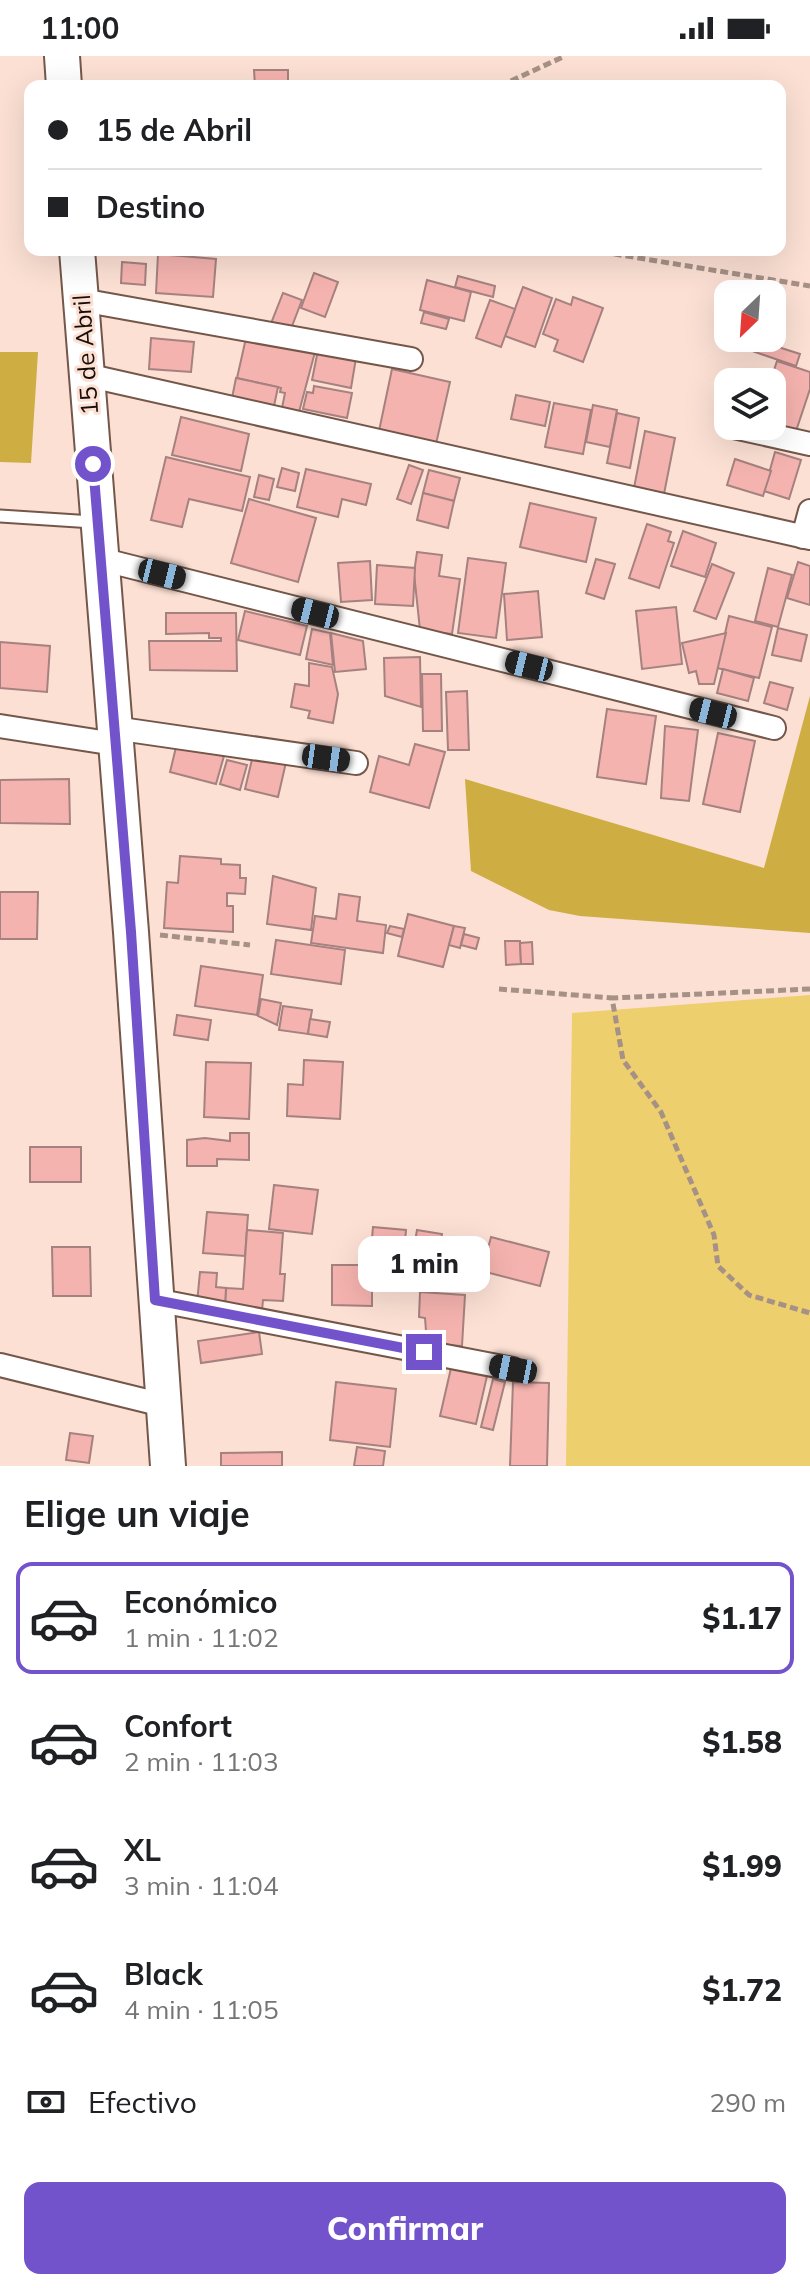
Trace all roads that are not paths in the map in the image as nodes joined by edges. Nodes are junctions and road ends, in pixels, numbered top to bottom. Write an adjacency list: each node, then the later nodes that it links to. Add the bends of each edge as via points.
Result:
1 (62, 56): 2 (main road)
2 (64, 80)
3 (77, 256): 4 (main road, 15 de Abril)
4 (81, 300): 5 (street); 6 (main road, 15 de Abril)
5 (411, 359)
6 (86, 375): 11 (main road, 15 de Abril); 12 (street)
7 (786, 439): 8 (street)
8 (810, 444)
9 (810, 511): 12 (street)
10 (0, 516): 11 (lane)
11 (98, 523): 13 (main road, 15 de Abril)
12 (807, 537)
13 (100, 559): 15 (street); 16 (main road, 15 de Abril)
14 (0, 726): 16 (street)
15 (774, 728)
16 (115, 736): 17 (street); 18 (main road, 15 de Abril)
17 (356, 763)
18 (155, 1300): 20 (street); 21 (main road, 15 de Abril)
19 (0, 1365): 21 (street)
20 (513, 1369)
21 (163, 1405): 22 (main road, 15 de Abril)
22 (168, 1466)

